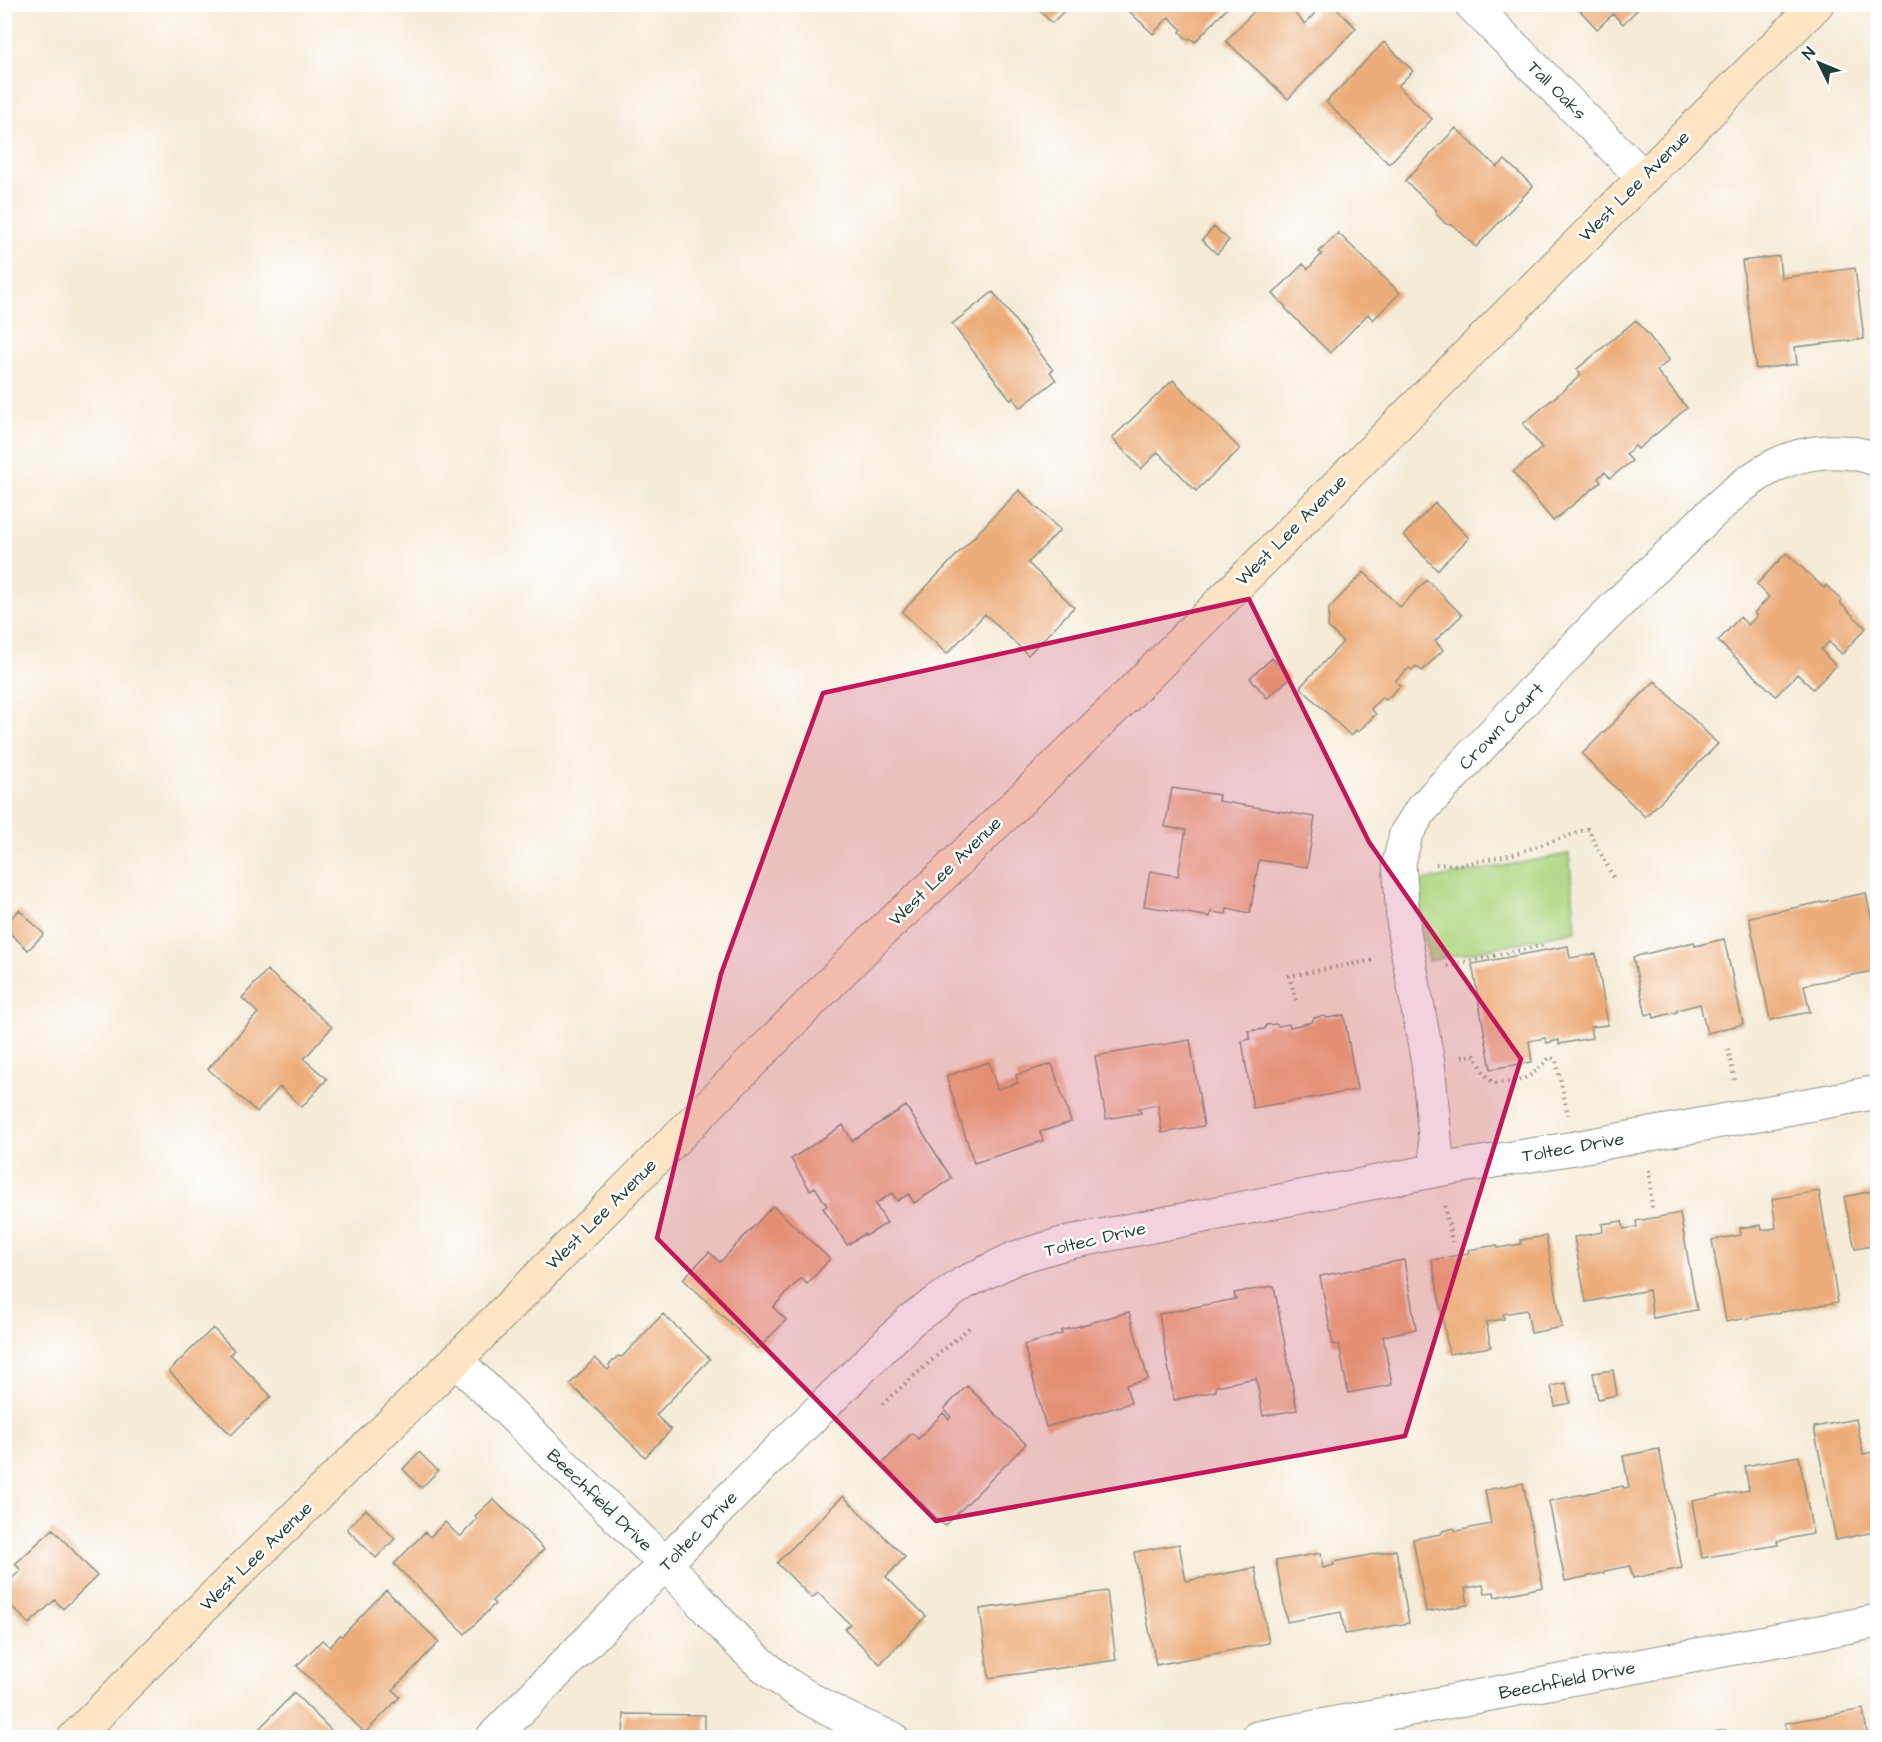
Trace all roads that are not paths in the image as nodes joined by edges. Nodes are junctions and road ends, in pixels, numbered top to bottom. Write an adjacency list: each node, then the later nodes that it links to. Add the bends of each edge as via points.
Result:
1 (1471, 4): 3 (street, Tall Oaks)
2 (1817, 4): 3 (street, West Lee Avenue)
3 (1643, 177): 7 (street, West Lee Avenue, via 1126,697 879,934)
4 (1878, 460): 6 (street, Crown Court, via 1833,451 1801,455 1775,465 1740,488 1629,592 1421,810 1406,834 1399,862 1404,932 1428,1063)
5 (1878, 1092): 6 (street, Toltec Drive)
6 (1438, 1170): 8 (street, Toltec Drive, via 1065,1243 1015,1258 964,1282 911,1320)
7 (456, 1360): 8 (street, Beechfield Drive); 10 (street, West Lee Avenue)
8 (666, 1564): 11 (street, Toltec Drive); 12 (street, Beechfield Drive, via 748,1652 785,1683 867,1728)
9 (1878, 1621): 13 (street, Beechfield Drive)
10 (74, 1737)
11 (492, 1737)
12 (892, 1737)
13 (1257, 1737)

